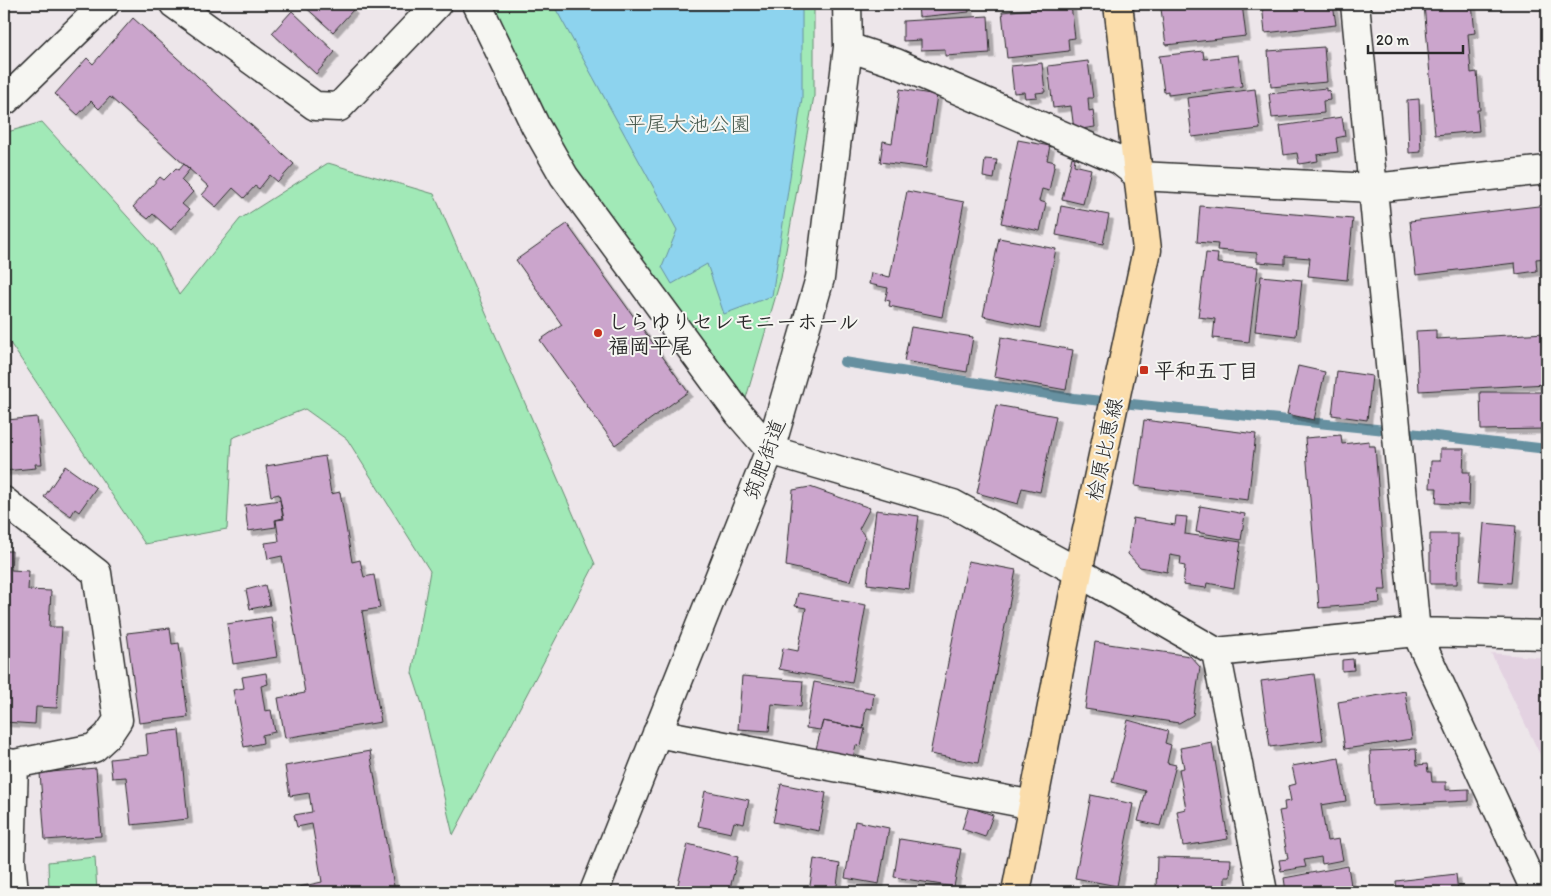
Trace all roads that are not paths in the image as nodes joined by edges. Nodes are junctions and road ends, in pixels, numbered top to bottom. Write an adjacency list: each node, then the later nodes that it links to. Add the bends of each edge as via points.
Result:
1 (105, 4): 9 (street)
2 (174, 4): 3 (street, via 314,106 339,107)
3 (437, 4)
4 (477, 4): 13 (street, via 535,125 564,176 739,414)
5 (847, 4): 8 (street, 筑肥街道)
6 (1118, 4): 11 (main road, 桧原比恵線)
7 (1356, 4): 12 (street)
8 (848, 47): 11 (street, via 896,63 1119,160); 13 (street, 筑肥街道, via 820,278)
9 (6, 100)
10 (1547, 170): 12 (street)
11 (1139, 176): 12 (street); 15 (main road, 桧原比恵線, via 1147,250)
12 (1372, 188): 16 (street)
13 (770, 450): 15 (street, via 953,504); 19 (street, 筑肥街道)
14 (4, 501): 20 (street, via 97,572 118,720 94,748)
15 (1078, 572): 18 (street); 21 (main road, 桧原比恵線)
16 (1416, 632): 17 (street); 18 (street); 26 (street)
17 (1547, 635)
18 (1216, 652): 25 (street)
19 (657, 733): 21 (street); 23 (street, 筑肥街道)
20 (9, 763): 22 (street)
21 (1033, 804): 24 (main road, 桧原比恵線)
22 (14, 892)
23 (594, 892)
24 (1016, 892)
25 (1262, 892)
26 (1536, 892)

